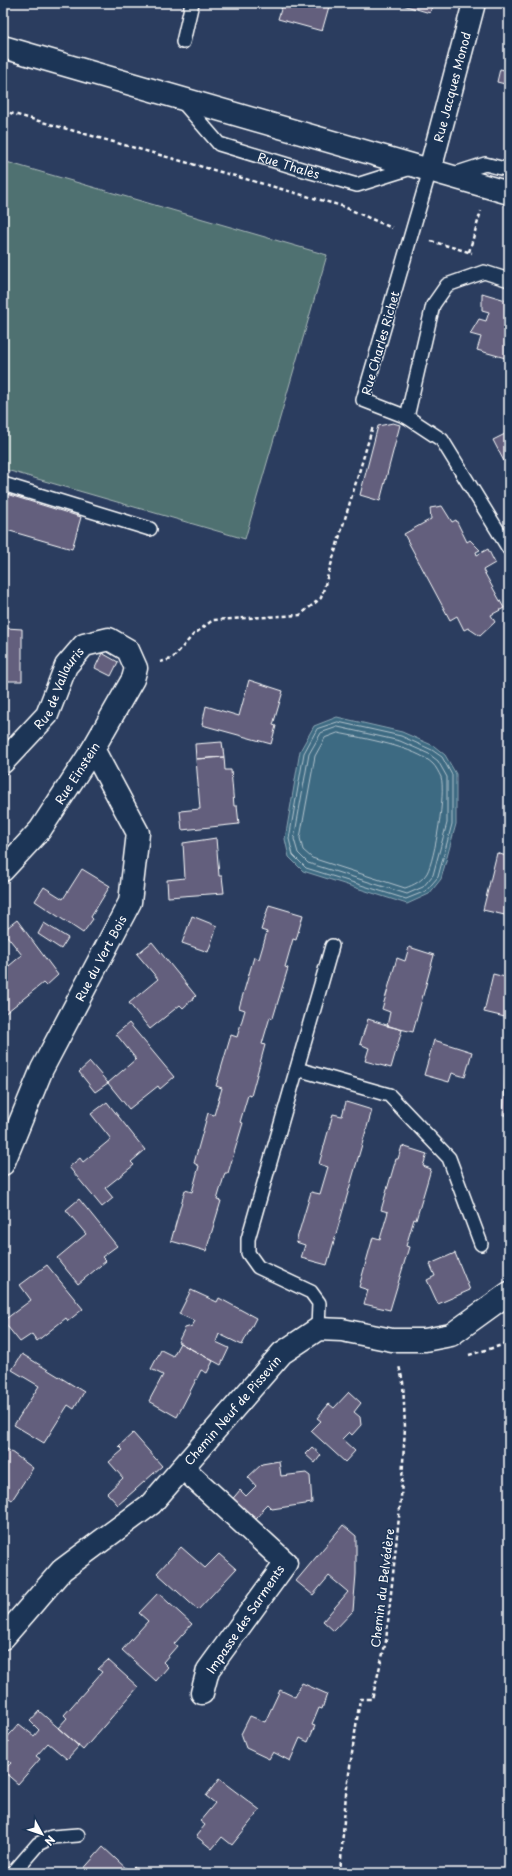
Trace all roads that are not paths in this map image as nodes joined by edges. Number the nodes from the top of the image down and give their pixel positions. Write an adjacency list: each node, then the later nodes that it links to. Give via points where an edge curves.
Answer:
1 (192, 3): 3 (lane)
2 (474, 3): 6 (street, Rue Jacques Monod)
3 (183, 42)
4 (3, 47): 5 (street)
5 (179, 97): 6 (street); 6 (lane, Rue Thalès, via 219,144 357,186)
6 (432, 170): 7 (lane, Rue Thalès, via 485,164); 8 (street); 10 (lane, Rue Charles Richet, via 363,400)
7 (509, 170)
8 (509, 193)
9 (509, 280): 10 (lane, via 484,272 447,285 433,306)
10 (407, 417): 13 (lane, Rue Charles Richet, via 442,440)
11 (3, 484): 12 (lane)
12 (150, 529)
13 (509, 549)
14 (136, 668): 15 (street, Rue Einstein, via 133,679); 16 (street, Rue de Vallauris, via 128,650 109,640 84,645 66,666 47,715)
15 (93, 748): 17 (street, Rue Einstein, via 40,830); 20 (street, Rue du Vert Bois, via 138,833 130,902 42,1069)
16 (3, 762)
17 (3, 870)
18 (332, 946): 19 (lane)
19 (297, 1069): 21 (lane, via 388,1095 449,1158); 23 (lane, via 248,1239 248,1253 258,1267 312,1292 318,1303)
20 (3, 1164)
21 (481, 1244)
22 (509, 1293): 23 (street, via 451,1335 425,1340 392,1340 342,1330)
23 (318, 1329): 24 (street, Chemin Neuf de Pissevin, via 282,1353)
24 (183, 1468): 25 (street, Chemin Neuf de Pissevin, via 151,1504 62,1570); 26 (street, Impasse des Sarments, via 286,1563 208,1670)
25 (3, 1638)
26 (202, 1693)
27 (78, 1835): 28 (lane, via 52,1837 38,1844)
28 (13, 1873)

